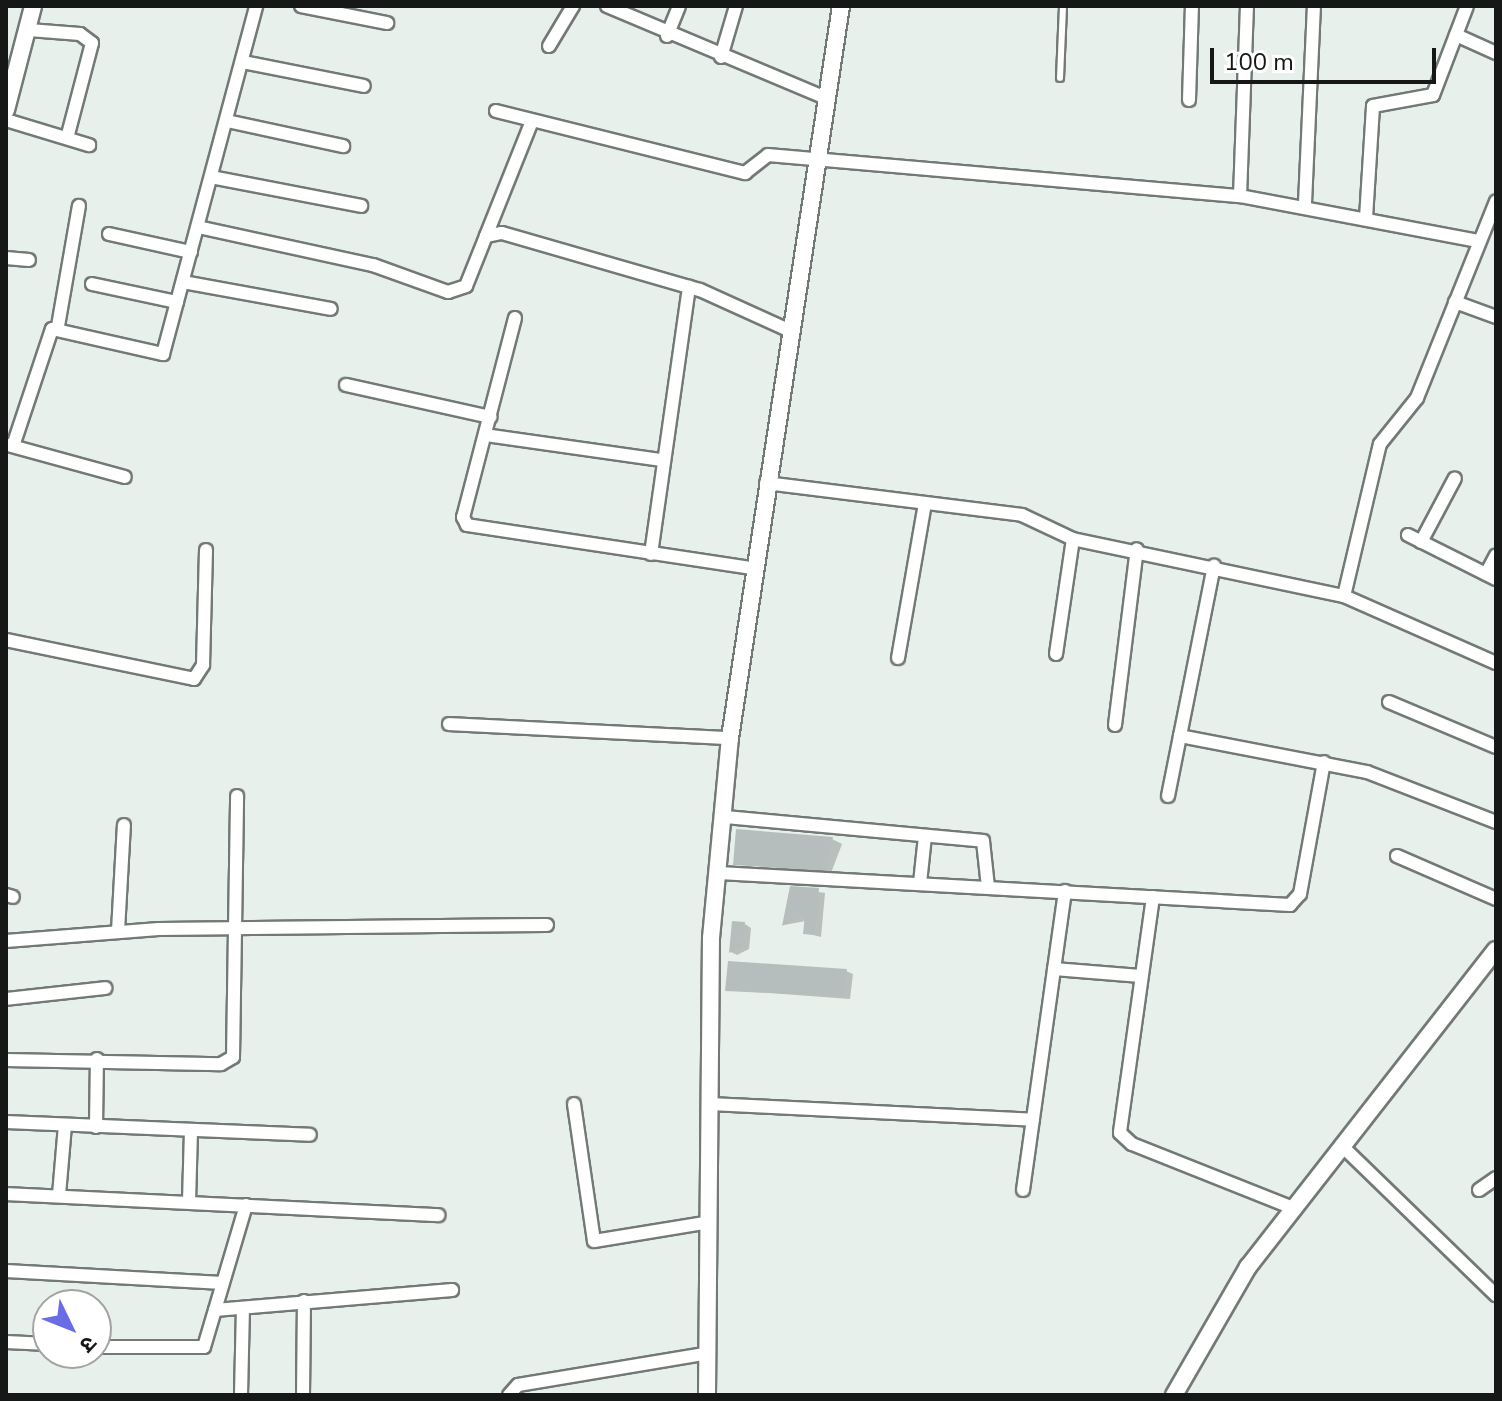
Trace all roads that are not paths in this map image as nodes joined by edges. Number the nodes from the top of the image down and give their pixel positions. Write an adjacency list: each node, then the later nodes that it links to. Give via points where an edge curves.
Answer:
1 (33, 6): 15 (street)
2 (256, 6): 21 (street)
3 (301, 6): 14 (street)
4 (573, 6): 18 (street)
5 (607, 6): 17 (street)
6 (679, 6): 17 (street)
7 (736, 6): 20 (street)
8 (841, 6): 24 (street)
9 (1063, 6): 22 (lane)
10 (1192, 6): 25 (street)
11 (1247, 6): 36 (street)
12 (1314, 6): 38 (street)
13 (1467, 6): 16 (street)
14 (387, 23)
15 (29, 30): 26 (street); 31 (street, via 80,34 92,43)
16 (1456, 35): 19 (street); 41 (street, via 1426,102 1373,106)
17 (667, 36): 20 (street)
18 (549, 46)
19 (1496, 53)
20 (721, 57): 24 (street)
21 (243, 62): 23 (street); 29 (street)
22 (1060, 78)
23 (364, 86)
24 (826, 98): 34 (street)
25 (1189, 100)
26 (6, 110)
27 (496, 111): 30 (street)
28 (6, 120): 31 (street)
29 (227, 121): 33 (street); 35 (street)
30 (532, 121): 34 (street, via 745,173 766,155); 44 (street)
31 (67, 138): 32 (street)
32 (89, 145)
33 (343, 146)
34 (816, 165): 36 (street); 58 (street)
35 (211, 177): 40 (street); 42 (street)
36 (1240, 196): 38 (street)
37 (1496, 201): 45 (street)
38 (1305, 203): 41 (street)
39 (79, 206): 57 (street)
40 (361, 206)
41 (1366, 218): 45 (street)
42 (198, 227): 44 (street, via 373,265 448,292 466,286); 46 (street)
43 (109, 234): 46 (street)
44 (486, 236): 51 (street, via 502,233)
45 (1479, 241): 53 (street)
46 (191, 252): 49 (street)
47 (6, 258): 48 (street)
48 (29, 260)
49 (183, 282): 52 (street); 54 (street)
50 (92, 284): 52 (street)
51 (689, 287): 58 (street); 63 (street)
52 (177, 302): 57 (street, via 159,357)
53 (1455, 302): 55 (street); 78 (street, via 1417,398 1380,444)
54 (331, 309)
55 (1496, 317)
56 (515, 318): 60 (street)
57 (58, 326): 62 (street, via 47,335)
58 (786, 329): 66 (street)
59 (346, 385): 60 (street)
60 (490, 417): 61 (street)
61 (485, 435): 63 (street); 73 (street, via 463,517 471,529)
62 (9, 445): 64 (street)
63 (661, 460): 73 (street)
64 (125, 477)
65 (1455, 478): 70 (street)
66 (766, 483): 67 (street); 76 (street)
67 (925, 503): 69 (street, via 1022,515); 81 (street)
68 (1408, 535): 70 (street)
69 (1073, 539): 71 (street); 80 (street)
70 (1421, 542): 77 (street)
71 (1137, 549): 75 (street); 85 (street)
72 (206, 550): 79 (street, via 203,665 194,679)
73 (651, 554): 76 (street)
74 (1496, 555): 77 (street)
75 (1214, 566): 78 (street); 86 (street)
76 (753, 568): 87 (street)
77 (1491, 576)
78 (1344, 596): 82 (street)
79 (6, 640)
80 (1056, 654)
81 (898, 658)
82 (1496, 663)
83 (1389, 702): 88 (street)
84 (449, 724): 87 (street)
85 (1115, 725)
86 (1180, 736): 89 (street); 91 (street)
87 (730, 738): 92 (street)
88 (1496, 747)
89 (1324, 762): 93 (street); 101 (street, via 1296,901 1281,907)
90 (237, 796): 104 (street)
91 (1168, 796)
92 (726, 817): 95 (street); 97 (street)
93 (1496, 822)
94 (124, 825): 105 (street)
95 (925, 836): 98 (street); 99 (street, via 986,843)
96 (1397, 856): 102 (street)
97 (719, 873): 98 (street); 115 (street, via 711,938)
98 (920, 883): 99 (street)
99 (988, 887): 100 (street)
100 (1065, 891): 101 (street); 108 (street)
101 (1153, 897): 109 (street)
102 (1496, 899)
103 (547, 925): 104 (street)
104 (237, 928): 105 (street); 112 (street, via 228,1063)
105 (118, 931): 106 (street)
106 (6, 941)
107 (1496, 950): 122 (street)
108 (1054, 969): 109 (street); 116 (street)
109 (1141, 976): 130 (street, via 1120,1133 1132,1144)
110 (105, 988): 111 (street)
111 (6, 999)
112 (97, 1059): 113 (street); 119 (street)
113 (6, 1060)
114 (574, 1104): 132 (street, via 594,1241)
115 (711, 1104): 116 (street); 132 (street)
116 (1033, 1120): 124 (street)
117 (6, 1122): 118 (street)
118 (65, 1125): 119 (street); 127 (street)
119 (96, 1127): 120 (street)
120 (191, 1132): 121 (street); 128 (street)
121 (310, 1135)
122 (1341, 1145): 130 (street); 136 (street)
123 (1496, 1178): 125 (street)
124 (1023, 1190)
125 (1479, 1190)
126 (6, 1194): 127 (street)
127 (59, 1195): 128 (street)
128 (189, 1202): 129 (street)
129 (246, 1205): 131 (street); 134 (street)
130 (1293, 1208): 148 (street, via 1214,1319)
131 (438, 1215)
132 (704, 1223): 143 (street)
133 (6, 1271): 134 (street)
134 (223, 1283): 139 (street)
135 (452, 1290): 137 (street)
136 (1496, 1295)
137 (304, 1301): 138 (street); 145 (street)
138 (243, 1308): 139 (street); 144 (street)
139 (215, 1310): 142 (street, via 200,1350)
140 (6, 1342): 141 (street)
141 (32, 1343)
142 (112, 1347)
143 (704, 1354): 146 (street, via 518,1385); 147 (street)
144 (241, 1395)
145 (303, 1395)
146 (509, 1395)
147 (707, 1395)
148 (1174, 1395)

